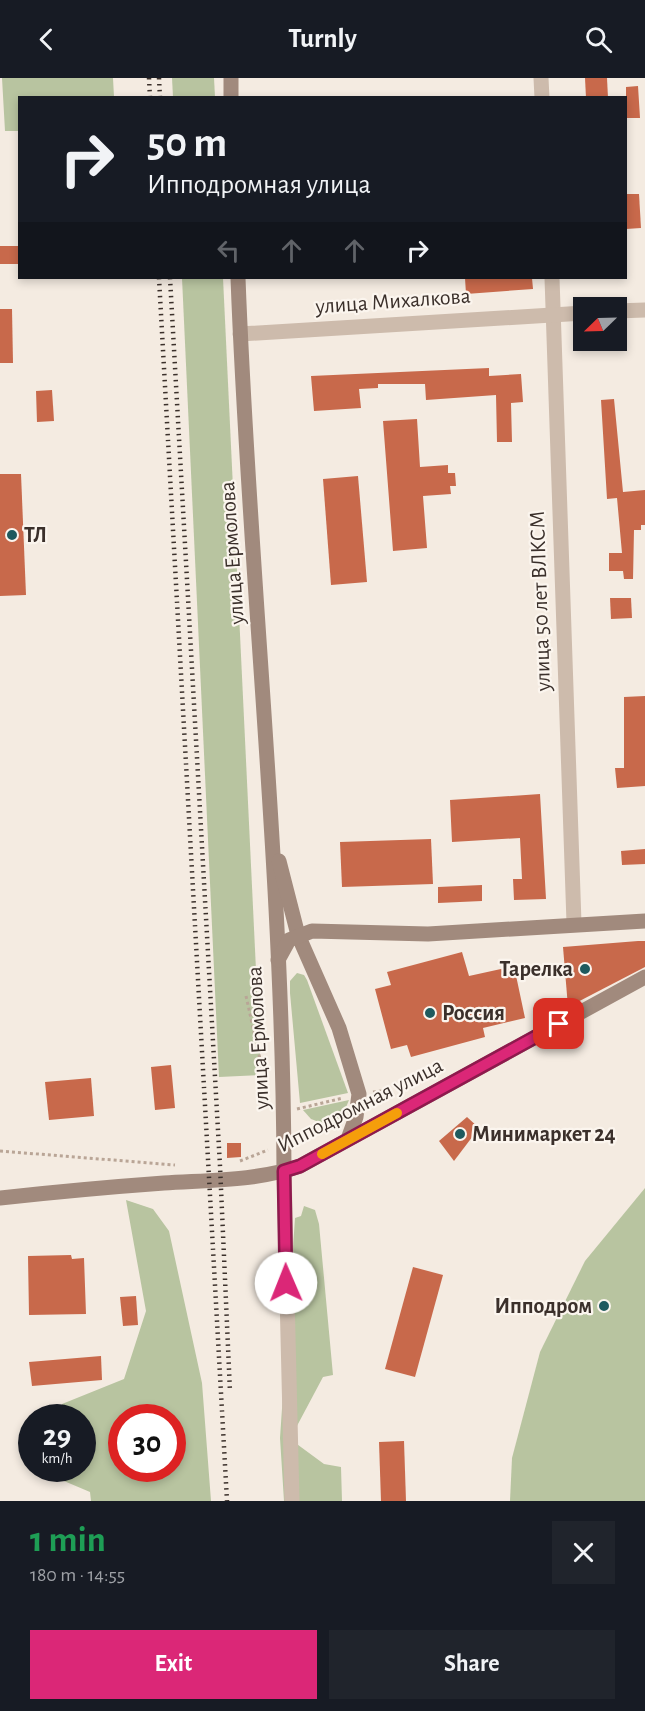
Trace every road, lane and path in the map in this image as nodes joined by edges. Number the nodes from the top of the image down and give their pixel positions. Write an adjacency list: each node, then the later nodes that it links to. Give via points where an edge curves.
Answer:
1 (231, 78): 3 (street)
2 (541, 78): 4 (street)
3 (231, 96)
4 (542, 96)
5 (238, 279): 11 (street, улица Ермолова)
6 (552, 279): 10 (street, улица 50 лет ВЛКСМ)
7 (645, 310): 8 (street)
8 (627, 311)
9 (573, 313): 10 (street, улица Михалкова)
10 (554, 314): 11 (street, улица Михалкова); 14 (street, улица 50 лет ВЛКСМ)
11 (240, 334): 12 (street, улица Ермолова)
12 (271, 825): 15 (street, улица Ермолова); 16 (street, улица Ермолова)
13 (645, 921): 14 (street)
14 (573, 923): 15 (street, via 428,934 312,931)
15 (298, 935): 16 (street, via 284,947); 21 (street, улица Ермолова, via 339,1028)
16 (277, 962): 22 (street, улица Ермолова)
17 (645, 977): 23 (street, Ипподромная улица)
18 (246, 996): 20 (path)
19 (391, 1090): 21 (path)
20 (267, 1093)
21 (359, 1094): 22 (path); 23 (street, улица Ермолова)
22 (285, 1111): 28 (street, улица Ермолова)
23 (348, 1139): 28 (street, Ипподромная улица)
24 (269, 1150): 26 (path)
25 (0, 1151): 27 (path)
26 (232, 1163)
27 (181, 1166)
28 (284, 1171): 29 (street, Ипподромная улица); 30 (street, улица Ермолова)
29 (0, 1198)
30 (292, 1501)

